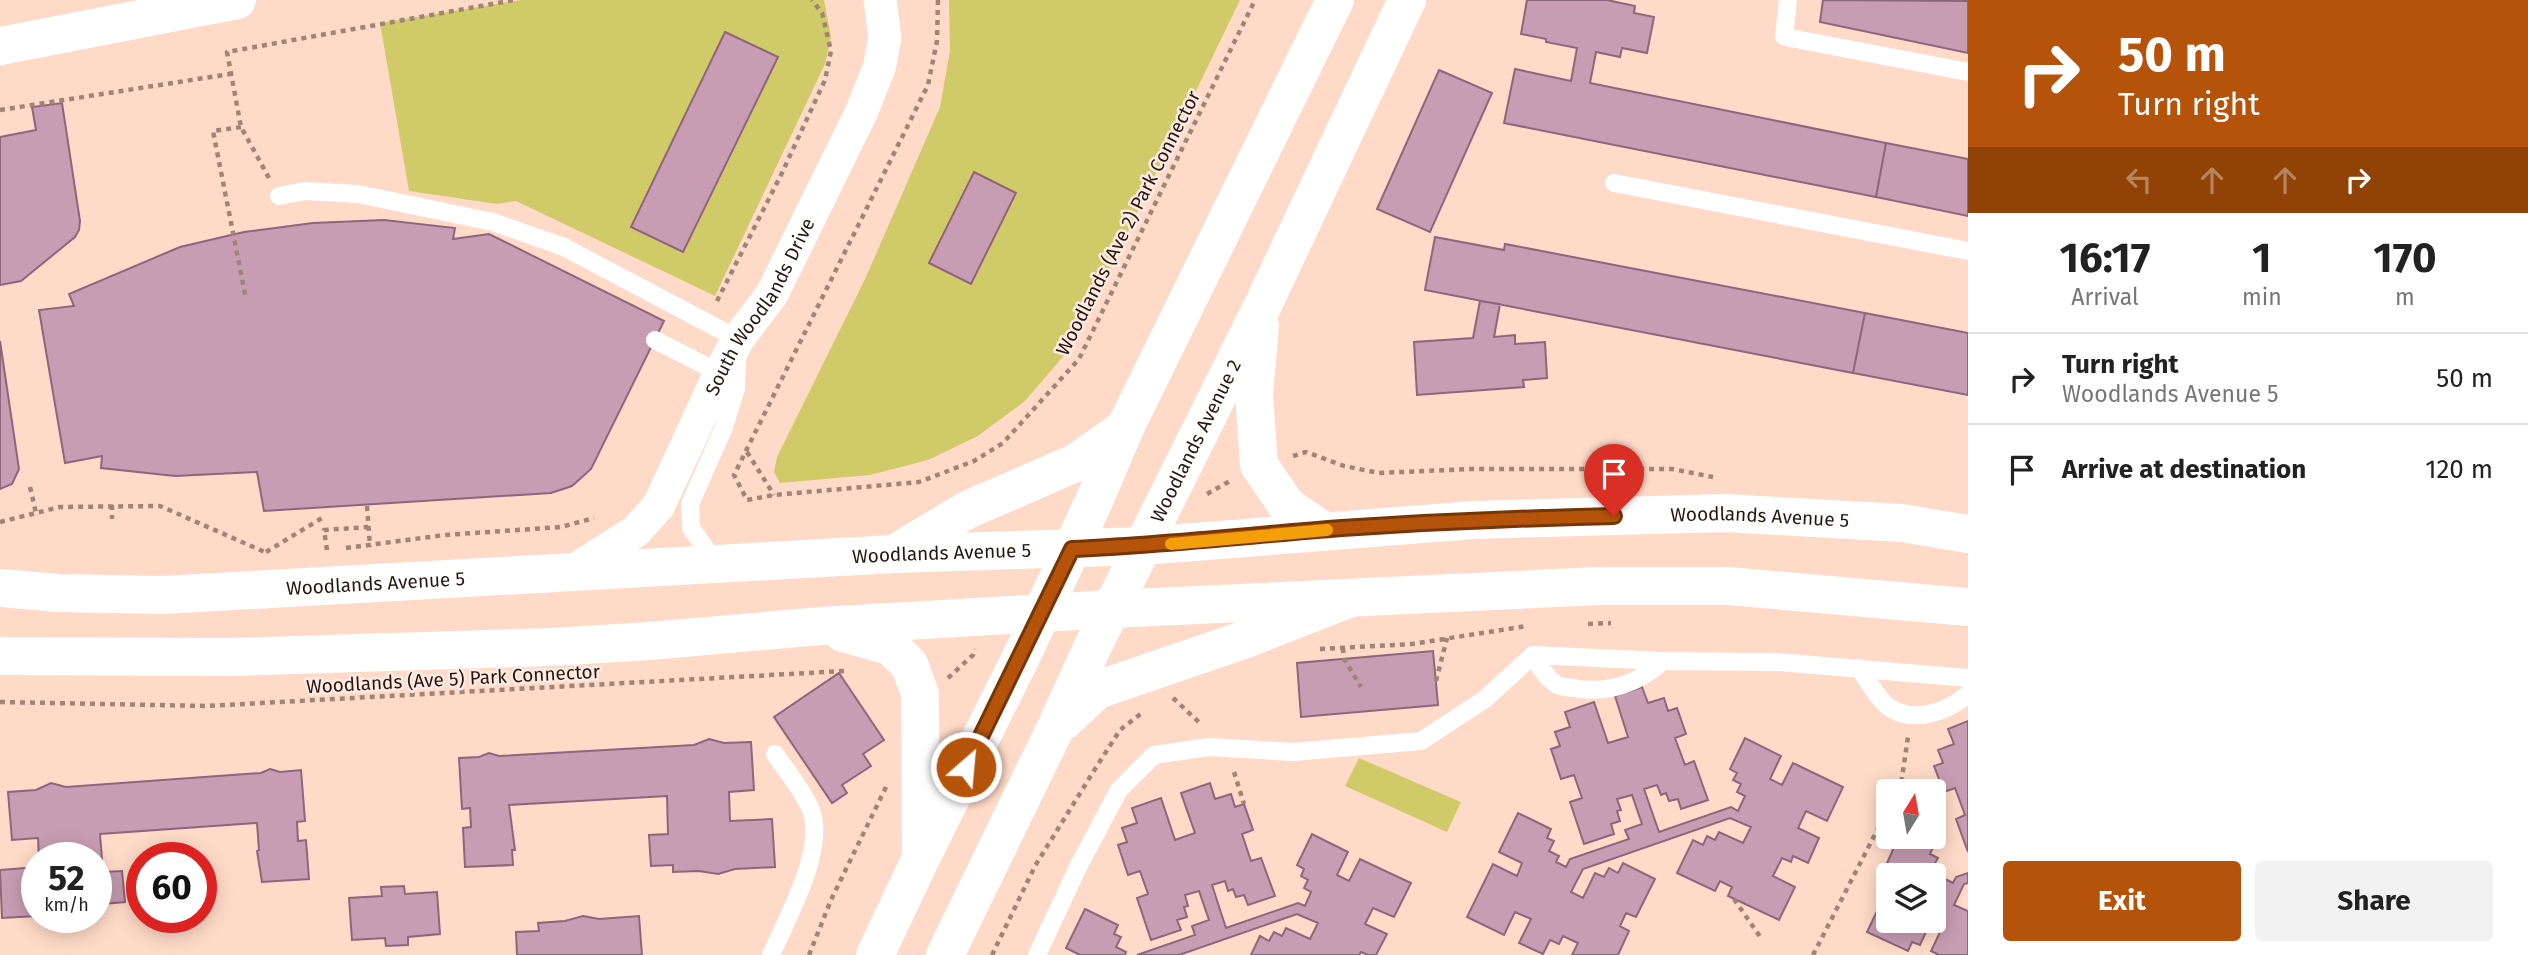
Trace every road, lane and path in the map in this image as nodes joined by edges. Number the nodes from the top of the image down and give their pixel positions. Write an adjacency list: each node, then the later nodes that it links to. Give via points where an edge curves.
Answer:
1 (237, 0): 10 (main road)
2 (514, 0): 12 (path, via 227,52)
3 (812, 0): 20 (path, via 822,13 831,51 825,80)
4 (880, 0): 21 (street, South Woodlands Drive, via 885,38 861,113 772,294)
5 (938, 0): 25 (path, via 937,41 928,85)
6 (1255, 0): 29 (path, Woodlands (Ave 2) Park Connector, via 1079,359 1003,443 974,461 919,482)
7 (1335, 0): 24 (main road)
8 (1408, 0): 19 (main road, Woodlands Avenue 2)
9 (1788, 0): 11 (lane, via 1784,36)
10 (0, 46)
11 (1968, 72)
12 (230, 74): 13 (path); 14 (path)
13 (0, 110)
14 (241, 127): 16 (path); 18 (path, via 213,131)
15 (1614, 183): 17 (lane)
16 (279, 196): 20 (lane, via 305,191 358,194 493,222 564,247)
17 (1968, 251)
18 (246, 299)
19 (1262, 307): 37 (main road, via 1254,394 1259,465 1287,506); 39 (main road, Woodlands Avenue 2)
20 (706, 322): 21 (lane)
21 (738, 339): 23 (street, South Woodlands Drive); 46 (lane, via 736,388 690,504 691,528)
22 (655, 340): 23 (lane)
23 (720, 373): 47 (street, South Woodlands Drive, via 659,505 636,531)
24 (1125, 428): 41 (main road); 45 (main road, via 1075,463 967,510)
25 (747, 452): 29 (path); 29 (path, Woodlands (Ave 2) Park Connector, via 734,475 747,500)
26 (1306, 452): 27 (path, via 1379,473 1672,469)
27 (1726, 480)
28 (30, 487): 31 (path)
29 (774, 495)
30 (112, 505): 31 (path); 34 (path); 44 (path, via 160,506)
31 (36, 513): 35 (path)
32 (604, 513): 40 (path, via 561,527)
33 (323, 518): 44 (path)
34 (113, 519)
35 (0, 523)
36 (368, 527): 42 (path, via 324,530 327,550)
37 (1322, 530): 38 (main road, Woodlands Avenue 5, via 1474,520 1725,513 1902,523); 39 (main road, Woodlands Avenue 5)
38 (1968, 534)
39 (1143, 546): 41 (main road, Woodlands Avenue 5); 51 (main road, Woodlands Avenue 2)
40 (341, 548)
41 (1072, 549): 45 (main road, Woodlands Avenue 5); 52 (main road)
42 (315, 551)
43 (278, 552): 44 (path)
44 (265, 553)
45 (894, 554): 46 (main road, Woodlands Avenue 5)
46 (716, 564): 47 (main road, Woodlands Avenue 5)
47 (570, 573): 48 (main road, Woodlands Avenue 5, via 163,595)
48 (0, 588)
49 (1348, 598): 50 (main road, via 1598,586 1729,586); 51 (main road); 75 (main road, via 1097,690)
50 (1968, 607)
51 (1111, 609): 52 (main road); 75 (main road, Woodlands Avenue 2)
52 (1042, 611): 56 (main road); 82 (main road)
53 (1614, 623): 55 (path)
54 (1540, 624): 57 (path)
55 (1586, 624)
56 (821, 626): 62 (main road, via 552,647); 82 (main road, via 890,646 909,664 920,694)
57 (1447, 638): 58 (path); 67 (path)
58 (1343, 648): 59 (path); 68 (path, via 1344,659)
59 (1309, 650)
60 (1533, 655): 61 (lane); 61 (lane, via 1558,686 1582,690 1620,687); 76 (lane, via 1485,699 1421,741 1293,752)
61 (1663, 661): 63 (lane)
62 (2, 663)
63 (1859, 668): 65 (lane); 74 (lane, via 1889,708)
64 (853, 670): 71 (path, Woodlands (Ave 5) Park Connector)
65 (1968, 678)
66 (422, 681): 71 (path)
67 (1436, 681)
68 (1361, 687)
69 (1167, 692): 76 (path)
70 (1968, 694): 74 (lane, via 1929,715)
71 (424, 695): 72 (path, Woodlands (Ave 5) Park Connector, via 207,706)
72 (0, 702)
73 (1148, 708): 89 (path, via 1120,730 1095,769 1035,866)
74 (1911, 715): 79 (path)
75 (1055, 729): 88 (main road, Woodlands Avenue 2)
76 (1226, 748): 80 (path); 90 (lane, via 1154,755 1119,790)
77 (775, 754): 85 (lane, via 811,811 813,830 811,859)
78 (890, 778): 86 (path)
79 (1902, 779)
80 (1244, 804)
81 (1876, 832): 91 (path)
82 (921, 858): 87 (main road)
83 (1734, 899): 84 (path)
84 (1761, 938)
85 (771, 955)
86 (809, 955)
87 (875, 955)
88 (945, 955)
89 (992, 955)
90 (1037, 955)
91 (1813, 955)

